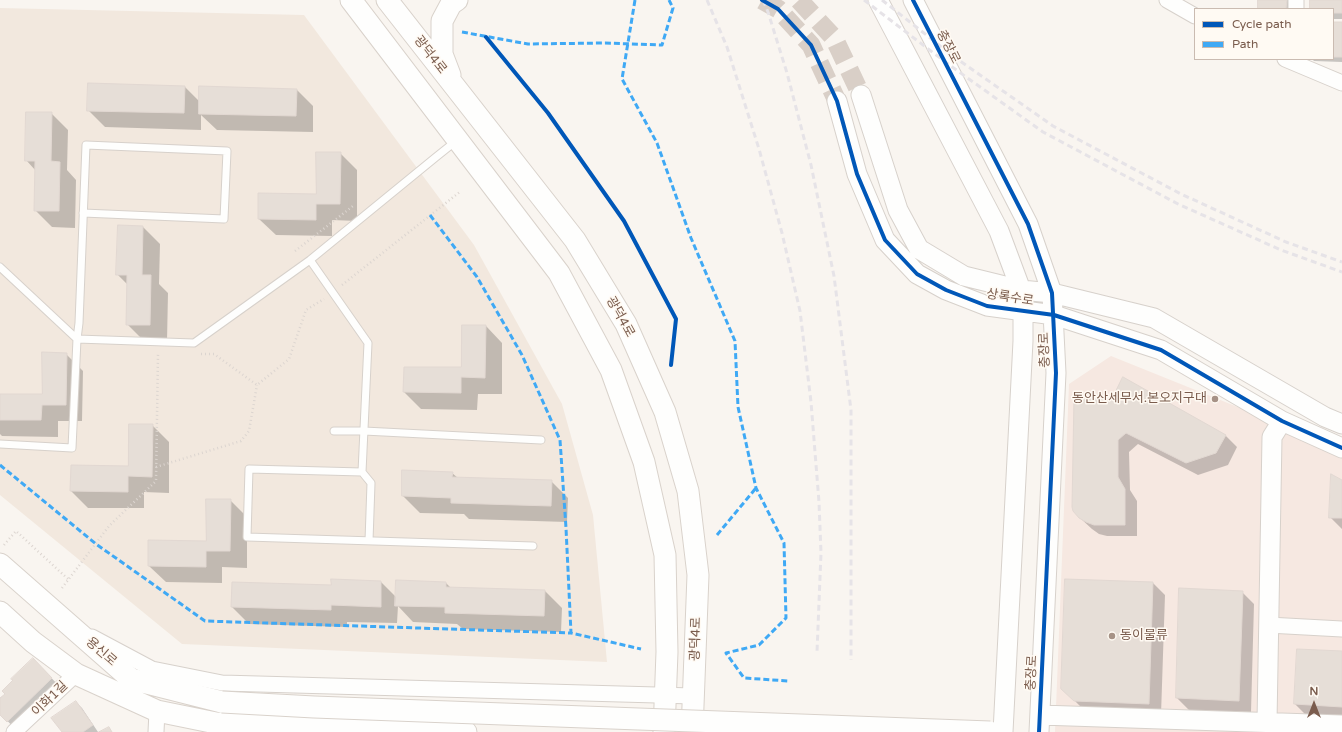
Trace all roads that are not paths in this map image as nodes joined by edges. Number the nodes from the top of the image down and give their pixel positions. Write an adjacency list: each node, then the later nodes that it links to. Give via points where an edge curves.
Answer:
1 (351, 0): 13 (main road)
2 (387, 0): 10 (main road, 광덕4로)
3 (456, 0): 10 (main road, via 442,21 442,54)
4 (878, 0): 17 (street, 충장로, via 999,231)
5 (912, 0): 18 (street, 충장로, via 1028,224)
6 (1168, 0): 7 (street)
7 (1194, 15)
8 (1291, 60): 9 (street)
9 (1342, 83)
10 (453, 85): 39 (main road, 광덕4로, via 575,240 626,324 665,412 688,491 698,575)
11 (861, 96): 17 (street, 상록수로, via 898,210 919,249 964,276)
12 (837, 101): 19 (street, 상록수로, via 857,174 884,240 917,274 946,290 987,306)
13 (458, 140): 15 (lane); 38 (main road, via 559,273 610,370 644,462 665,555)
14 (83, 213): 14 (lane, via 224,219 227,151 86,145); 21 (lane)
15 (310, 260): 21 (lane, via 194,344); 25 (lane, via 368,343)
16 (0, 267): 21 (lane)
17 (1021, 290): 18 (street, 상록수로); 19 (street, 충장로)
18 (1052, 293): 20 (street, 충장로); 23 (street, 상록수로, via 1154,318 1325,417)
19 (1023, 310): 20 (street, 상록수로); 50 (street, 충장로)
20 (1054, 315): 22 (street, 상록수로, via 1161,350); 42 (street, 충장로, via 1056,373)
21 (77, 339): 27 (lane, via 72,448)
22 (1282, 421): 28 (street, 상록수로); 35 (street, via 1272,437)
23 (1342, 424)
24 (334, 431): 25 (lane)
25 (364, 431): 26 (lane); 29 (lane)
26 (541, 440)
27 (0, 444)
28 (1342, 448)
29 (362, 472): 30 (lane, via 371,483); 30 (lane, via 249,469 247,537)
30 (369, 541): 31 (lane)
31 (533, 546)
32 (0, 564): 34 (main road, 용신로)
33 (0, 612): 37 (main road, 용신로, via 33,642)
34 (68, 624): 38 (street, via 152,669 222,683); 49 (main road, 용신로, bridge, via 131,679 222,702)
35 (1268, 625): 36 (street); 41 (street)
36 (1342, 628)
37 (76, 674): 40 (main road, 용신로); 44 (street, 이화1길)
38 (665, 696): 39 (street); 47 (main road)
39 (693, 696): 48 (main road, 광덕4로)
40 (157, 711): 45 (street); 46 (main road, 용신로, via 216,723)
41 (1267, 722): 42 (street); 43 (street)
42 (1040, 723)
43 (1342, 725)
44 (22, 729)
45 (156, 732)
46 (466, 732)
47 (664, 732)
48 (692, 732)
49 (990, 732)
50 (1003, 732)

